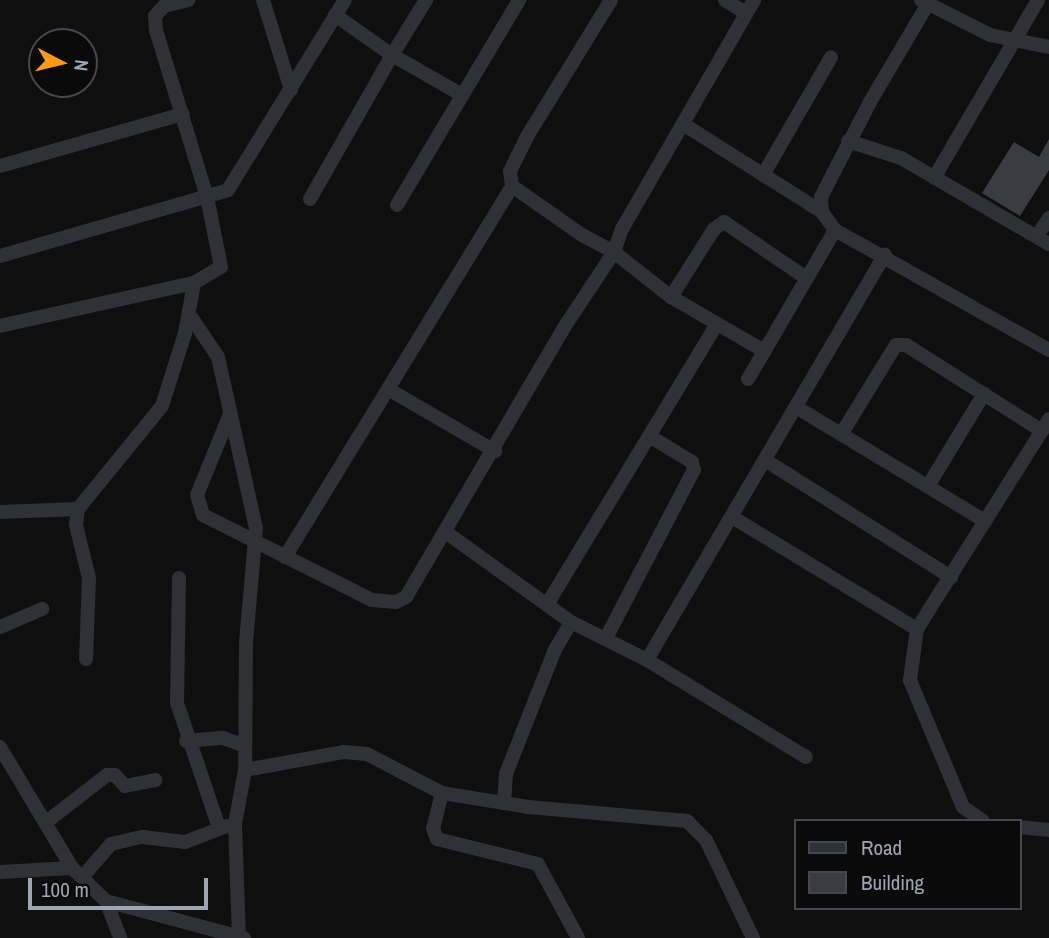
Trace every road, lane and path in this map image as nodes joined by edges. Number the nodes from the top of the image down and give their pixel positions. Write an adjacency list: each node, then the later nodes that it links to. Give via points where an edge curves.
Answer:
1 (188, 0): 18 (street, via 164,6 155,16)
2 (263, 0): 16 (street)
3 (345, 0): 11 (street)
4 (426, 0): 14 (street)
5 (519, 0): 17 (street)
6 (611, 0): 24 (street, via 528,135 510,171)
7 (725, 0): 10 (street)
8 (1038, 0): 12 (street)
9 (927, 1): 12 (street); 20 (street)
10 (750, 6): 19 (street)
11 (335, 15): 14 (street); 16 (street)
12 (1012, 41): 13 (street); 23 (street)
13 (1049, 47)
14 (392, 55): 17 (street); 26 (street)
15 (831, 57): 22 (street)
16 (291, 90): 25 (street, via 239,179 228,190)
17 (461, 95): 27 (street)
18 (183, 114): 21 (street); 25 (street)
19 (683, 124): 22 (street); 32 (street, via 622,229)
20 (848, 141): 23 (street, via 886,151); 28 (street, via 821,197)
21 (0, 166)
22 (763, 174): 28 (street)
23 (934, 178): 31 (street)
24 (512, 186): 32 (street); 44 (street)
25 (207, 197): 34 (street); 36 (street, via 223,262 219,271)
26 (310, 199)
27 (397, 205)
28 (822, 212): 30 (street)
29 (1049, 218): 31 (street)
30 (835, 230): 33 (street); 35 (street)
31 (1043, 240)
32 (614, 252): 37 (street); 51 (street, via 567,323)
33 (885, 255): 41 (street); 46 (street)
34 (0, 256)
35 (806, 278): 37 (street, via 724,222 714,229); 42 (street)
36 (194, 283): 38 (street); 40 (street)
37 (671, 297): 39 (street)
38 (189, 313): 47 (street, via 218,357); 54 (street, via 162,406)
39 (717, 324): 42 (street); 50 (street)
40 (0, 326)
41 (1049, 350)
42 (764, 351): 43 (street)
43 (748, 379)
44 (388, 389): 51 (street); 60 (street)
45 (984, 394): 48 (street); 49 (street, via 906,345 896,345); 53 (street)
46 (796, 407): 49 (street); 52 (street)
47 (230, 414): 59 (street); 59 (street, via 206,469 197,506 203,515)
48 (1045, 425): 57 (street)
49 (842, 433): 53 (street)
50 (649, 436): 63 (street); 68 (street, via 692,462 695,470)
51 (495, 451): 58 (street)
52 (765, 460): 56 (street); 61 (street)
53 (928, 486): 57 (street)
54 (78, 509): 55 (street); 69 (street, via 76,525 89,578)
55 (0, 512)
56 (732, 517): 67 (street); 70 (street)
57 (985, 521): 61 (street)
58 (447, 533): 60 (street, via 406,597 396,602 372,600); 63 (street)
59 (256, 543): 60 (street); 72 (street, via 246,642)
60 (285, 557)
61 (951, 577): 67 (street)
62 (180, 578): 71 (street, via 176,691)
63 (548, 603): 65 (street)
64 (42, 609): 66 (street)
65 (571, 622): 68 (street); 79 (street, via 554,652 506,774)
66 (0, 627)
67 (917, 629): 80 (street, via 910,680 962,807)
68 (606, 638): 70 (street)
69 (86, 659)
70 (647, 660): 74 (street)
71 (186, 741): 72 (street, via 223,738); 84 (street)
72 (245, 746): 76 (street)
73 (0, 747): 75 (street)
74 (806, 757)
75 (3, 763): 81 (street)
76 (245, 770): 78 (street, via 344,752 367,754); 82 (street)
77 (155, 780): 81 (street, via 125,786 115,775 107,775)
78 (442, 793): 79 (street); 91 (street, via 434,835 538,864)
79 (504, 802): 92 (street, via 687,821 706,840)
80 (980, 819)
81 (45, 822): 87 (street)
82 (235, 824): 84 (street); 89 (street)
83 (1021, 827): 85 (street)
84 (219, 828): 87 (street, via 185,842 142,837 111,844)
85 (1049, 830)
86 (0, 872): 87 (street)
87 (78, 872): 88 (street)
88 (106, 901): 89 (street); 90 (street)
89 (242, 937)
90 (120, 938)
91 (578, 938)
92 (753, 938)

